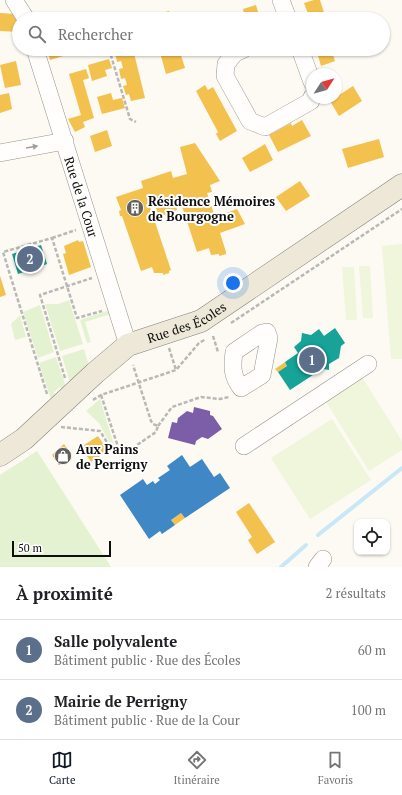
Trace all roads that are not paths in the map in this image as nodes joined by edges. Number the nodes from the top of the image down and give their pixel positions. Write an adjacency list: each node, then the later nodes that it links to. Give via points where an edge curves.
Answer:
1 (14, 0): 3 (street)
2 (281, 0): 4 (street)
3 (22, 12)
4 (285, 12)
5 (37, 56): 10 (street, Rue de la Cour)
6 (233, 56): 9 (street, via 226,64 225,76 250,121 265,127)
7 (303, 56): 8 (street)
8 (307, 68)
9 (306, 104)
10 (65, 141): 11 (street, one-way to 10); 13 (street, Rue de la Cour)
11 (0, 153)
12 (402, 185): 13 (main road, Rue des Écoles, via 201,321)
13 (130, 355): 16 (main road, Rue des Écoles, via 89,379 24,439)
14 (368, 364): 15 (street)
15 (244, 446)
16 (0, 455)

